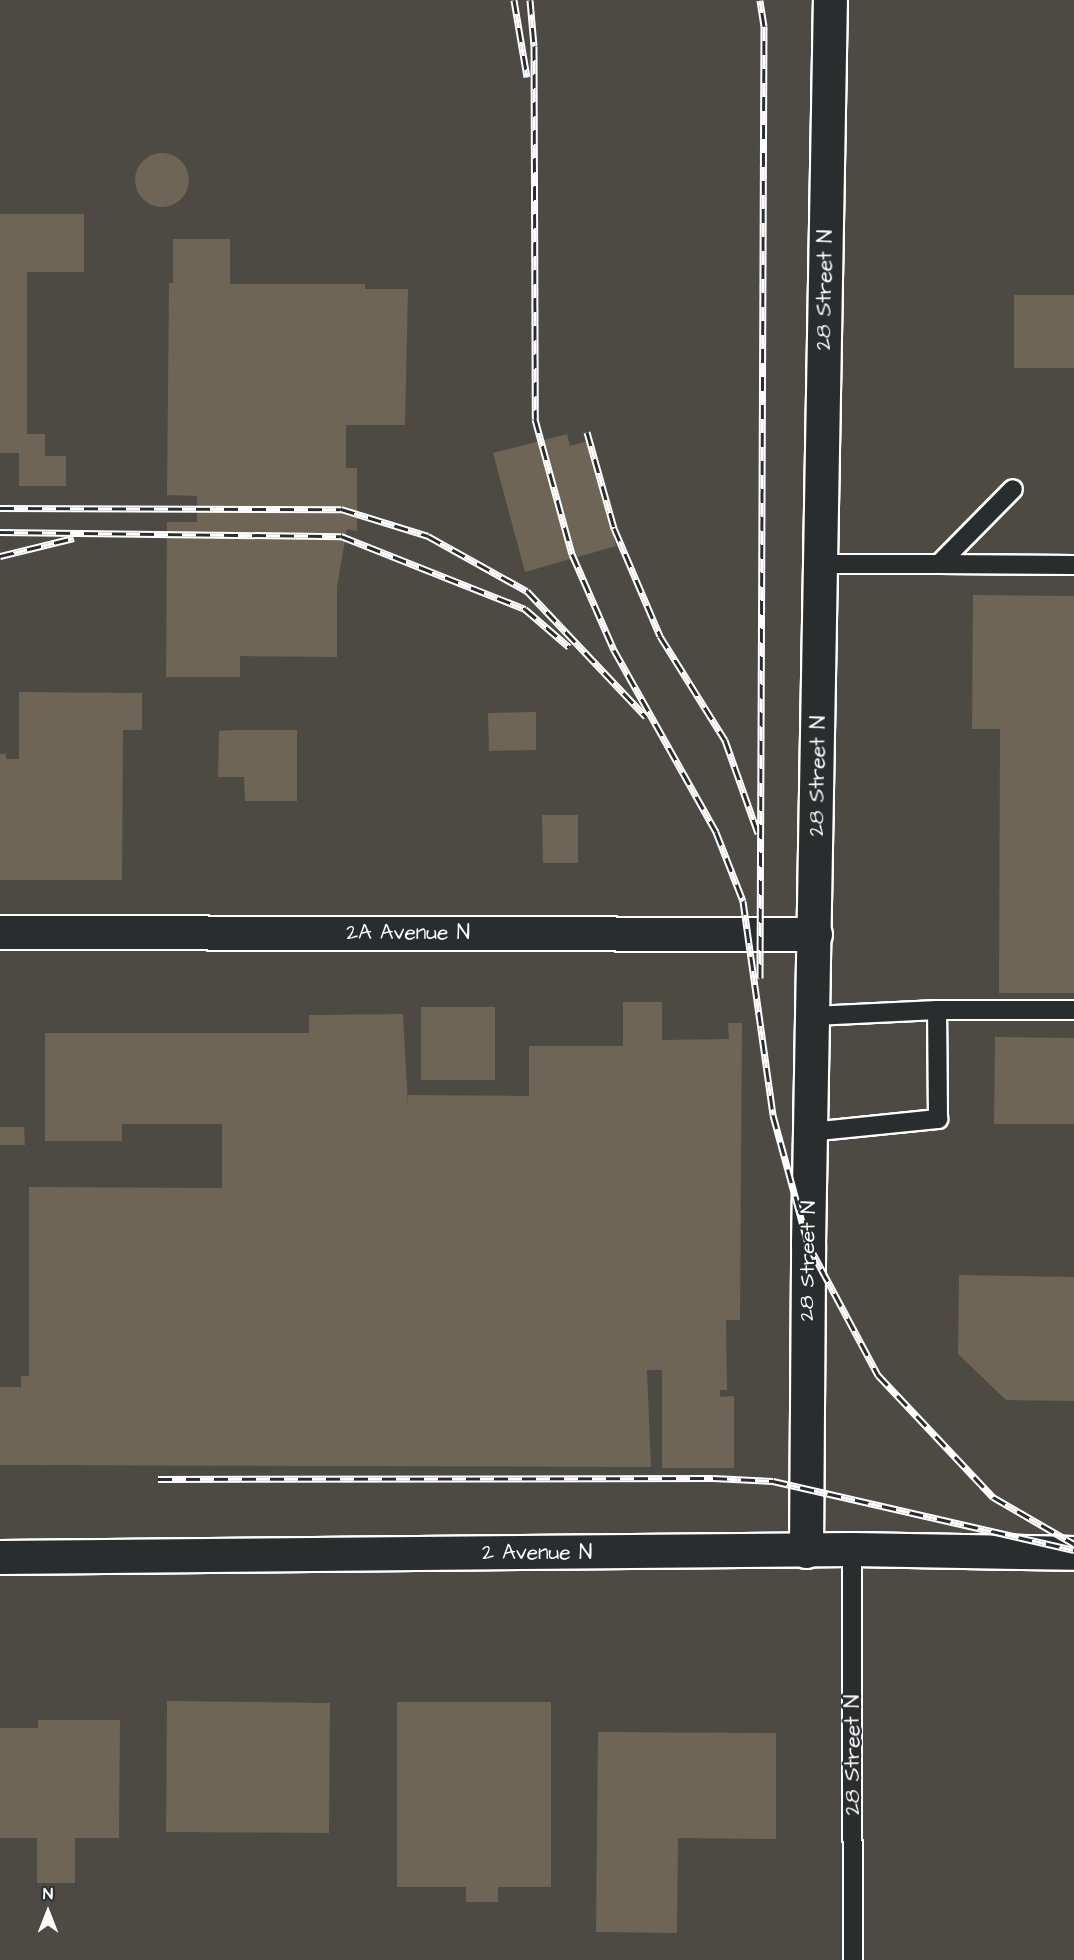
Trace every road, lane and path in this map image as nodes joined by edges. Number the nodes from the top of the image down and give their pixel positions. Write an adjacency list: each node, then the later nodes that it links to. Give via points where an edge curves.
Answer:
1 (830, 0): 3 (street, 28 Street N)
2 (1012, 489): 4 (lane)
3 (821, 564): 4 (lane); 7 (street, 28 Street N)
4 (939, 564): 5 (lane)
5 (1074, 565)
6 (0, 932): 7 (street, 2A Avenue N)
7 (815, 934): 10 (street, 28 Street N)
8 (937, 1010): 9 (lane); 10 (lane); 11 (lane, via 938,1119)
9 (1074, 1010)
10 (814, 1016): 11 (street, 28 Street N)
11 (810, 1132): 13 (street, 28 Street N)
12 (852, 1550): 13 (street, 2 Avenue N); 14 (street, 2 Avenue N); 16 (lane, 28 Street N)
13 (806, 1551): 15 (street, 2 Avenue N)
14 (1074, 1553)
15 (0, 1557)
16 (854, 1960)

